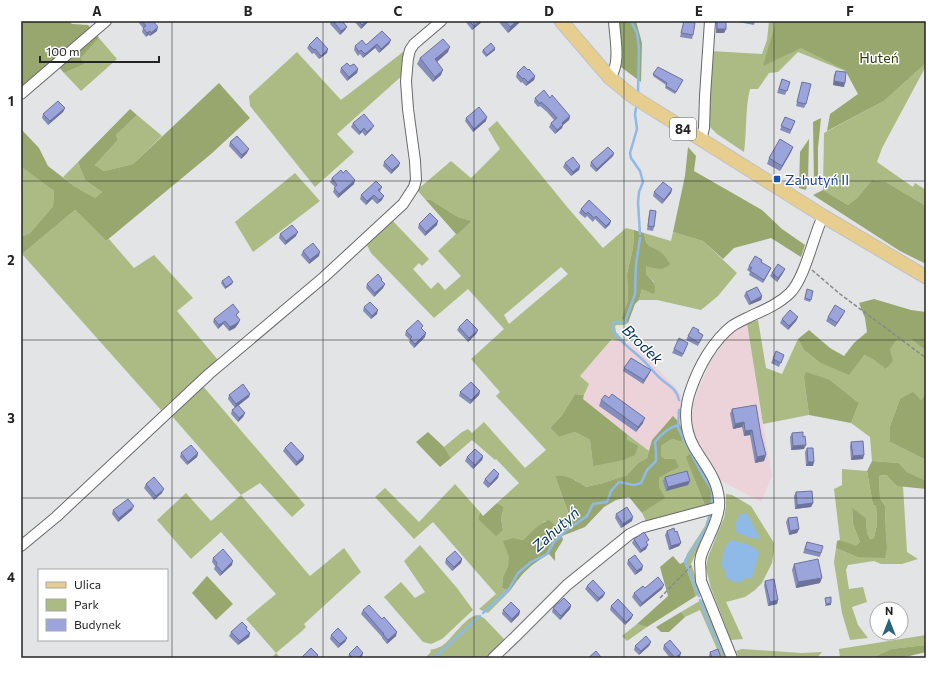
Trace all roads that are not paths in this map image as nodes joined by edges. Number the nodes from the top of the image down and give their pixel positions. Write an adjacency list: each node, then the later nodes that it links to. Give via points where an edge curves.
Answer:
1 (106, 21): 7 (street)
2 (441, 21): 12 (street, via 414,44 408,58 406,81 416,180 403,204 324,277 209,374 56,518)
3 (561, 21): 6 (main road, 84)
4 (614, 21): 6 (street, via 617,64)
5 (710, 21): 8 (street, via 704,128)
6 (610, 78): 8 (main road, 84, via 638,100)
7 (21, 94)
8 (701, 140): 9 (main road, 84)
9 (823, 216): 10 (main road, 84); 11 (street, via 798,281 791,292 783,300 733,325 721,336 702,365 691,389 686,408 688,435 717,486)
10 (926, 277)
11 (719, 507): 13 (street, via 644,527 630,534 567,585); 14 (street, via 701,556 701,581)
12 (21, 546)
13 (492, 658)
14 (732, 658)

